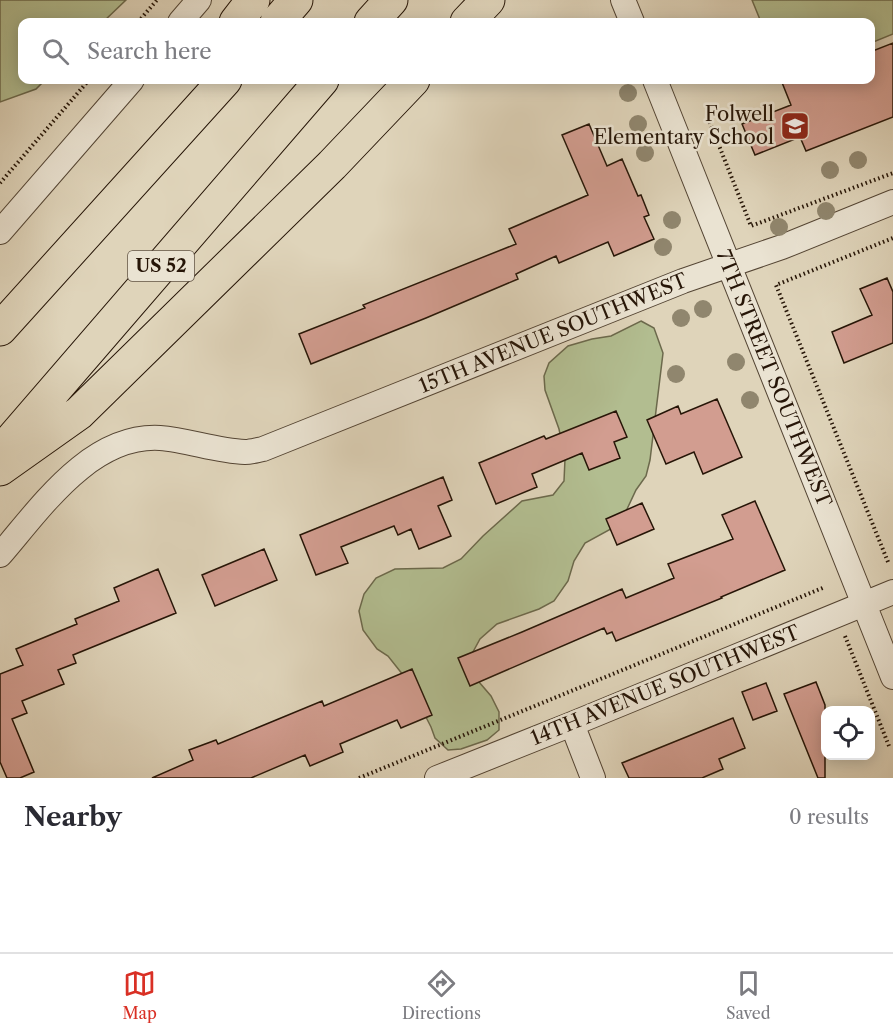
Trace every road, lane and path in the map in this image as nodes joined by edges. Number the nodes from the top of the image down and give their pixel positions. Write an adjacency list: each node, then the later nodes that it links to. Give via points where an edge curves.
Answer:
1 (157, 0): 8 (path)
2 (199, 0): 9 (street)
3 (253, 0): 10 (highway)
4 (296, 0): 11 (highway)
5 (391, 0): 12 (highway)
6 (488, 0): 13 (highway)
7 (623, 0): 14 (street)
8 (141, 18)
9 (183, 18)
10 (239, 18)
11 (280, 18)
12 (375, 18)
13 (471, 18)
14 (630, 18)
15 (86, 84): 24 (path)
16 (129, 84): 26 (street)
17 (190, 84): 29 (highway)
18 (221, 84): 29 (highway)
19 (319, 84): 31 (highway, US 52)
20 (409, 84): 32 (highway, via 333,165 79,413)
21 (657, 84): 28 (street, 7TH STREET SOUTHWEST)
22 (708, 118): 23 (path, via 751,226)
23 (893, 173)
24 (0, 183)
25 (893, 202): 28 (street, 15TH AVENUE SOUTHWEST)
26 (0, 232)
27 (893, 238): 34 (path, via 776,285)
28 (728, 265): 33 (street, 15TH AVENUE SOUTHWEST, via 263,449 246,452 157,438 112,448 68,477); 37 (street, 7TH STREET SOUTHWEST)
29 (37, 287): 30 (highway)
30 (0, 329)
31 (0, 453)
32 (0, 469)
33 (0, 555)
34 (888, 562)
35 (825, 587): 42 (path)
36 (893, 592): 37 (street, 14TH AVENUE SOUTHWEST)
37 (864, 604): 39 (street, 7TH STREET SOUTHWEST); 40 (street, 14TH AVENUE SOUTHWEST)
38 (844, 635): 41 (path)
39 (893, 677)
40 (572, 724): 43 (street, 14TH AVENUE SOUTHWEST); 44 (street)
41 (889, 746)
42 (359, 778)
43 (437, 778)
44 (593, 778)

